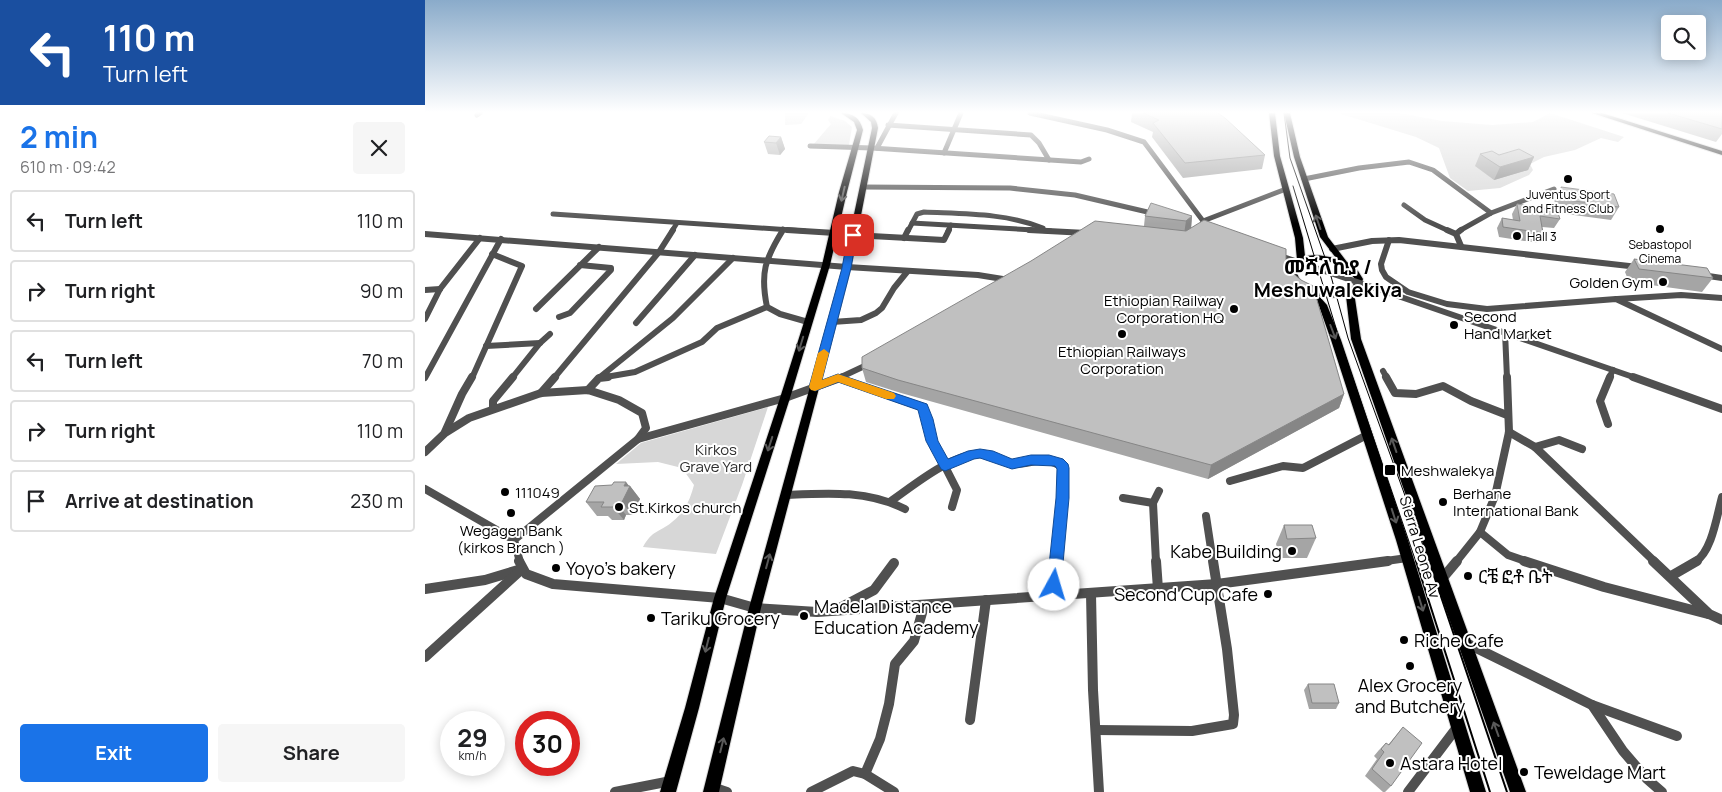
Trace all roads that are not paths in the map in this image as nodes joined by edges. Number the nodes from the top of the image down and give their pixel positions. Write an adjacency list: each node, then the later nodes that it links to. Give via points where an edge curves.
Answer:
1 (855, 150): 29 (main road, one-way to 29)
2 (873, 150): 13 (main road)
3 (901, 150): 9 (street)
4 (946, 150): 9 (street)
5 (1043, 150): 11 (street)
6 (1150, 150): 20 (street)
7 (1276, 150): 15 (main road)
8 (1295, 150): 12 (main road)
9 (944, 153): 11 (street)
10 (1089, 159): 11 (street, via 1081,162)
11 (1049, 160)
12 (1305, 179): 17 (street, via 1409,162 1433,170); 41 (main road, one-way to 12, via 1324,237)
13 (863, 187): 19 (street, via 1010,188 1075,195); 33 (main road)
14 (1554, 189): 17 (street)
15 (1287, 190): 20 (street); 47 (main road)
16 (1404, 205): 31 (street, via 1425,220)
17 (1491, 213): 31 (street)
18 (553, 214): 21 (street)
19 (1163, 215)
20 (1203, 221): 23 (street); 30 (street)
21 (677, 223): 26 (street); 43 (street)
22 (912, 223): 24 (street); 27 (street, via 917,214 924,212 1007,217); 35 (street)
23 (1212, 224)
24 (951, 225): 27 (street); 35 (street, via 944,240)
25 (1196, 226): 28 (street)
26 (783, 229): 29 (street); 48 (street)
27 (1047, 229): 36 (street, via 1089,231)
28 (1209, 231)
29 (835, 233): 51 (main road)
30 (1196, 234)
31 (1456, 234): 39 (street)
32 (426, 235): 34 (street)
33 (853, 235): 35 (street); 52 (main road)
34 (480, 238): 37 (street); 58 (street)
35 (904, 238)
36 (1078, 238)
37 (501, 239): 40 (street); 44 (street)
38 (1389, 240): 39 (street); 41 (street); 62 (street, via 1381,264 1386,276 1408,292 1447,304 1487,309)
39 (1461, 246): 53 (street)
40 (599, 247): 43 (street); 50 (street)
41 (1332, 249): 49 (main road)
42 (1267, 251): 71 (street, bridge)
43 (659, 252): 45 (street); 84 (street)
44 (492, 254): 74 (street, via 522,266); 79 (street)
45 (695, 255): 46 (street); 70 (street)
46 (733, 258): 48 (street); 80 (street, via 673,318)
47 (1301, 260): 49 (main road, via 1321,257); 60 (main road, Sierra Leone Av, via 1291,271 1293,278)
48 (765, 261): 51 (street); 64 (street, via 762,286)
49 (1343, 263): 61 (main road, via 1354,270 1359,279 1357,287)
50 (580, 265): 65 (street); 66 (street, via 611,270 570,313)
51 (826, 265): 52 (street); 68 (main road)
52 (847, 268): 54 (street); 69 (main road)
53 (1644, 268)
54 (907, 272): 57 (street, via 1013,278); 69 (street, via 893,289 885,306 865,320)
55 (1693, 274): 56 (street)
56 (1722, 278)
57 (997, 288)
58 (440, 289): 59 (street); 67 (street)
59 (425, 290)
60 (1308, 291): 61 (main road, via 1330,296); 93 (main road, Sierra Leone Av, one-way to 93, via 1323,304)
61 (1350, 293): 116 (main road, Sierra Leone Av, one-way to 61, via 1356,339)
62 (1616, 298): 63 (street, via 1681,295); 75 (street)
63 (1722, 298)
64 (767, 307): 68 (street); 80 (street, via 717,328 702,342 635,372)
65 (537, 309)
66 (559, 317)
67 (425, 319)
68 (808, 322): 85 (main road, one-way to 85)
69 (832, 322): 82 (main road)
70 (636, 323)
71 (1505, 332): 77 (street); 88 (street)
72 (550, 334): 73 (street)
73 (540, 343): 74 (street); 87 (street, via 493,401)
74 (486, 346): 92 (street)
75 (1722, 349)
76 (881, 357): 81 (street)
77 (1613, 370): 86 (street); 90 (street, via 1599,406)
78 (1383, 371): 88 (street, via 1395,393 1418,394 1439,385)
79 (425, 378)
80 (599, 378): 83 (street)
81 (838, 378): 82 (street); 98 (street, via 923,407 932,441)
82 (815, 387): 85 (street); 102 (main road)
83 (588, 390): 84 (street); 94 (street, via 619,400 642,413 646,428)
84 (541, 394): 87 (street)
85 (785, 398): 94 (street); 122 (main road, one-way to 122)
86 (1720, 408): 89 (street)
87 (493, 409): 92 (street, via 469,418)
88 (1507, 416): 91 (street)
89 (1722, 417)
90 (1608, 424)
91 (1509, 432): 95 (street); 110 (street, via 1495,496)
92 (445, 433): 97 (street)
93 (1367, 435): 99 (street, via 1303,468 1283,466); 112 (main road, Sierra Leone Av, one-way to 112)
94 (638, 439): 111 (street)
95 (1535, 447): 96 (street, via 1559,440); 115 (street)
96 (1582, 448)
97 (425, 452)
98 (945, 466): 105 (street); 107 (street, via 957,490); 121 (street, via 980,453 1012,464 1031,460 1059,463 1063,468)
99 (1230, 481)
100 (425, 489): 111 (street)
101 (1159, 491): 106 (street)
102 (786, 495): 105 (street, via 841,492); 125 (main road, one-way to 102)
103 (1722, 497): 115 (street, via 1702,558)
104 (1123, 498): 106 (street)
105 (891, 501): 108 (street)
106 (1153, 503): 119 (street)
107 (952, 507)
108 (905, 509)
109 (1206, 516): 117 (street)
110 (1480, 532): 116 (street); 127 (street, via 1519,560 1604,587)
111 (514, 540): 114 (street)
112 (1407, 558): 117 (street); 133 (main road, Sierra Leone Av, one-way to 133)
113 (894, 563): 126 (street, via 874,590)
114 (522, 569): 118 (street, via 485,580); 122 (street, via 526,574 553,584); 130 (street)
115 (1671, 576): 127 (street)
116 (1441, 580): 129 (main road, Sierra Leone Av)
117 (1217, 584): 119 (street); 134 (street, via 1227,649 1233,724 1192,730)
118 (425, 589)
119 (1158, 589): 120 (street)
120 (1091, 594): 121 (street); 134 (street)
121 (1053, 595): 123 (street)
122 (720, 598): 125 (street); 137 (main road, one-way to 137)
123 (986, 600): 124 (street); 132 (street)
124 (924, 606): 126 (street); 136 (street, via 914,642 895,664 880,738)
125 (755, 608): 126 (street); 138 (main road, one-way to 125)
126 (834, 611)
127 (1709, 614): 128 (street)
128 (1722, 620)
129 (1464, 642): 131 (street); 146 (main road, Sierra Leone Av, one-way to 129)
130 (425, 657)
131 (1592, 705): 135 (street); 147 (street, via 1623,751)
132 (970, 720)
133 (1457, 726): 144 (street); 145 (main road, Sierra Leone Av)
134 (1095, 730): 143 (street)
135 (1677, 736)
136 (865, 774): 141 (street, via 853,771); 142 (street)
137 (669, 787): 139 (street)
138 (711, 789): 140 (street)
139 (615, 792)
140 (727, 792)
141 (811, 792)
142 (894, 792)
143 (1099, 792)
144 (1408, 792)
145 (1478, 792)
146 (1518, 792)
147 (1662, 792)

